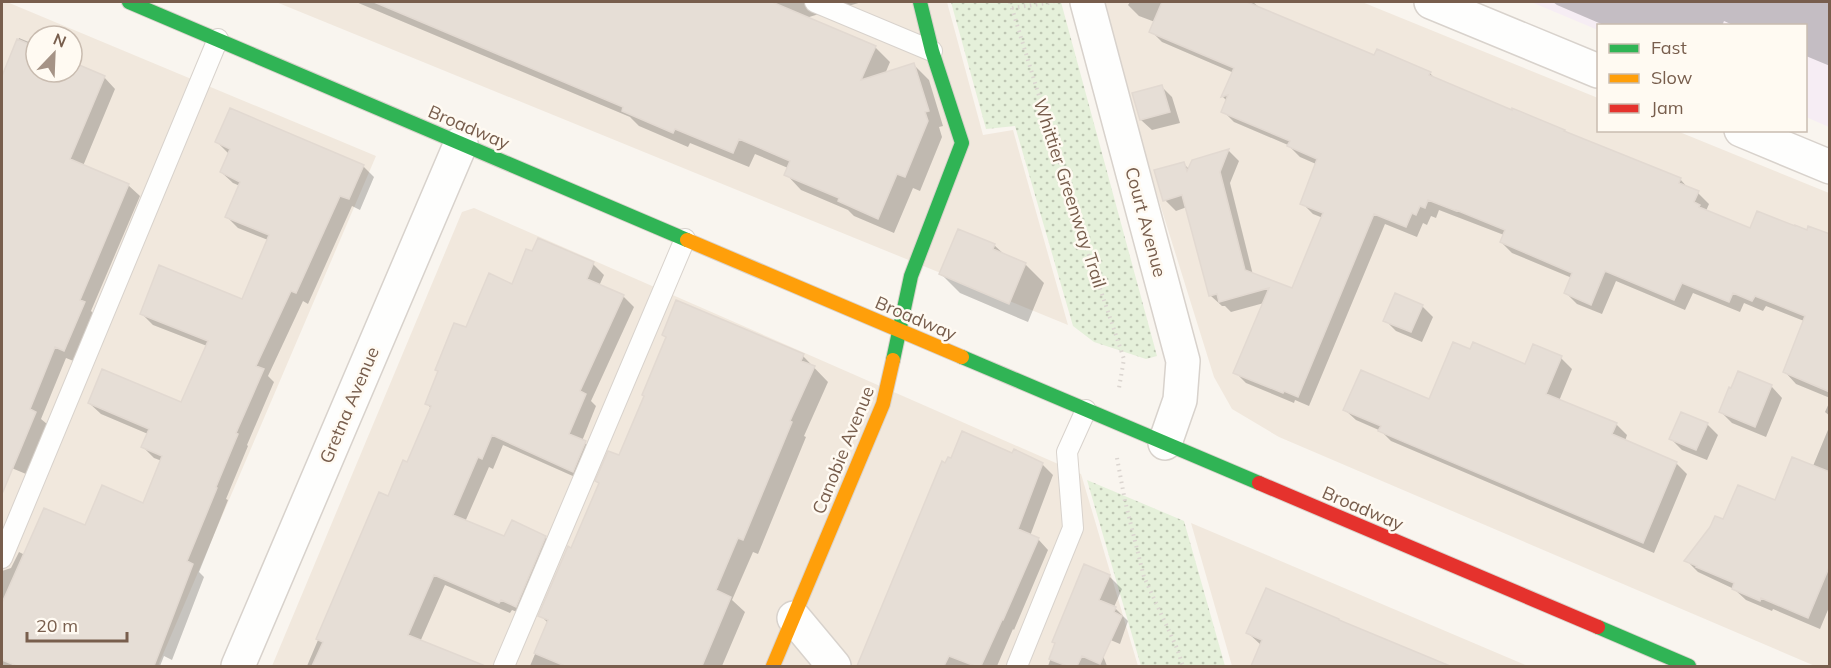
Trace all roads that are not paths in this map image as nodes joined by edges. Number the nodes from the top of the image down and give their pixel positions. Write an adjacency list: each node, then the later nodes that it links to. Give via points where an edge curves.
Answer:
1 (129, 2): 6 (street, Broadway)
2 (814, 2): 7 (lane)
3 (920, 2): 7 (street, Canobie Avenue)
4 (1087, 2): 15 (street, Court Avenue, via 1183,360 1180,400)
5 (1431, 2): 8 (street)
6 (218, 39): 10 (street, Broadway); 16 (lane)
7 (932, 51): 13 (street, Canobie Avenue, via 962,143 912,276)
8 (1597, 70)
9 (1746, 132): 11 (street)
10 (461, 143): 12 (street, Broadway); 18 (street, Gretna Avenue)
11 (1830, 167)
12 (685, 239): 13 (street, Broadway); 19 (lane)
13 (901, 330): 14 (street, Broadway); 17 (street, Canobie Avenue, via 884,404)
14 (1086, 410): 15 (street, Broadway); 22 (lane, via 1067,452 1073,528)
15 (1165, 443): 23 (street, Broadway)
16 (2, 558)
17 (794, 618): 20 (street, Canobie Avenue); 21 (street)
18 (238, 666)
19 (504, 666)
20 (773, 666)
21 (834, 666)
22 (1017, 666)
23 (1689, 666)

